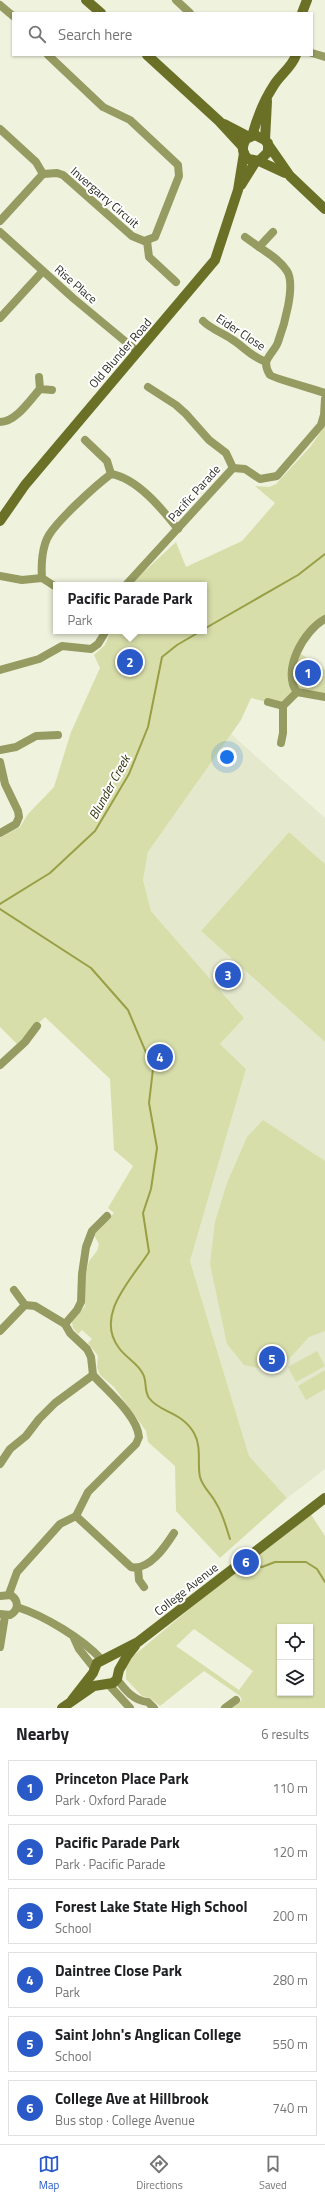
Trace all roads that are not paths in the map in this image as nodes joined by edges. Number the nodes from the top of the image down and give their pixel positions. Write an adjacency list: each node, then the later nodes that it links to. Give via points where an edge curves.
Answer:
1 (86, 0): 5 (main road)
2 (176, 0): 6 (street)
3 (307, 0): 7 (main road)
4 (0, 5): 8 (street)
5 (100, 12)
6 (189, 12)
7 (302, 12)
8 (12, 15)
9 (313, 53): 13 (street)
10 (49, 56): 29 (street, Invergarry Circuit, via 103,107 130,120 178,165 179,176 159,232 153,239)
11 (148, 56): 15 (main road)
12 (296, 56): 14 (main road, via 273,86)
13 (325, 57)
14 (267, 101): 17 (main road); 18 (main road)
15 (219, 121): 17 (main road); 19 (main road)
16 (0, 129): 21 (street, via 36,162)
17 (250, 136): 18 (main road, via 259,136); 19 (main road)
18 (267, 142): 20 (main road, via 266,156); 22 (main road)
19 (243, 150): 20 (main road, via 248,159); 23 (main road, Old Blunder Road)
20 (257, 161): 22 (main road); 23 (main road, Old Blunder Road)
21 (43, 174): 25 (street); 29 (street, Invergarry Circuit, via 62,175 137,240)
22 (290, 176): 24 (main road)
23 (238, 190): 35 (main road, Old Blunder Road, via 215,260)
24 (325, 209)
25 (0, 221)
26 (0, 232): 31 (street, Rise Place)
27 (273, 232): 30 (street)
28 (245, 237): 30 (street)
29 (146, 241): 32 (street, via 149,257)
30 (259, 247): 36 (street, via 287,270 291,289 278,342)
31 (43, 271): 33 (street); 35 (street, Rise Place)
32 (176, 282)
33 (0, 318)
34 (203, 322): 36 (street, Eider Close, via 230,338 251,356)
35 (138, 352): 47 (main road, Old Blunder Road, via 25,485)
36 (266, 362): 41 (street, via 271,376)
37 (39, 377): 39 (street)
38 (148, 387): 45 (street, via 186,414 209,440 226,453)
39 (40, 389): 40 (street); 43 (street, via 15,416)
40 (52, 390)
41 (325, 393)
42 (325, 399): 45 (street, Pacific Parade, via 321,425 277,476 260,479 245,470)
43 (0, 422)
44 (85, 440): 46 (street, via 107,461)
45 (233, 468): 48 (street, Pacific Parade)
46 (111, 474): 48 (street, via 127,480 159,505); 50 (street, via 79,502 49,534)
47 (0, 522)
48 (178, 529): 51 (street, Pacific Parade)
49 (0, 576): 50 (street, via 22,580)
50 (42, 578): 52 (street)
51 (129, 582)
52 (53, 585)
53 (325, 619): 56 (street, via 309,632 298,652 291,676 293,686)
54 (104, 634): 55 (street, via 91,649 62,646 39,659)
55 (0, 670)
56 (298, 692): 57 (street); 59 (street)
57 (325, 697)
58 (268, 702): 59 (street)
59 (283, 706): 61 (street, via 283,733)
60 (58, 735): 62 (street, via 36,736 16,746)
61 (280, 743)
62 (0, 750): 63 (street)
63 (0, 761): 64 (street, via 5,784 19,817 16,824)
64 (0, 833)
65 (37, 1026): 66 (street, via 25,1042)
66 (0, 1065)
67 (106, 1216): 70 (street, via 92,1231 86,1247 81,1302)
68 (14, 1290): 69 (street)
69 (25, 1305): 70 (street, via 35,1306); 71 (street)
70 (65, 1324): 72 (street, via 92,1357)
71 (0, 1331)
72 (93, 1375): 73 (street, via 55,1403 26,1436 10,1449); 75 (street, via 136,1425 139,1437 136,1444 88,1492)
73 (0, 1464)
74 (325, 1498): 84 (main road, College Avenue)
75 (76, 1516): 77 (street, via 131,1567); 79 (street, via 60,1524 45,1539 17,1572)
76 (174, 1533): 77 (street, via 165,1548 144,1567)
77 (138, 1568): 78 (street, via 138,1580)
78 (144, 1587)
79 (9, 1594): 80 (street); 81 (street, via 16,1600)
80 (0, 1596)
81 (17, 1607): 82 (street, via 13,1614); 83 (street)
82 (2, 1615): 85 (street)
83 (74, 1638): 86 (street, via 85,1642); 87 (street)
84 (138, 1642): 86 (main road, College Avenue); 88 (main road, College Avenue)
85 (0, 1647)
86 (104, 1660): 87 (main road, College Avenue); 88 (main road, via 115,1663)
87 (94, 1670): 88 (main road, via 95,1679); 89 (main road, College Avenue)
88 (112, 1680): 89 (main road, College Avenue, via 94,1686); 91 (street); 93 (street)
89 (72, 1700): 92 (main road, College Avenue)
90 (236, 1700): 96 (street)
91 (141, 1702): 94 (street); 95 (street, via 148,1702)
92 (62, 1708)
93 (130, 1708)
94 (135, 1708)
95 (154, 1708)
96 (225, 1708)

